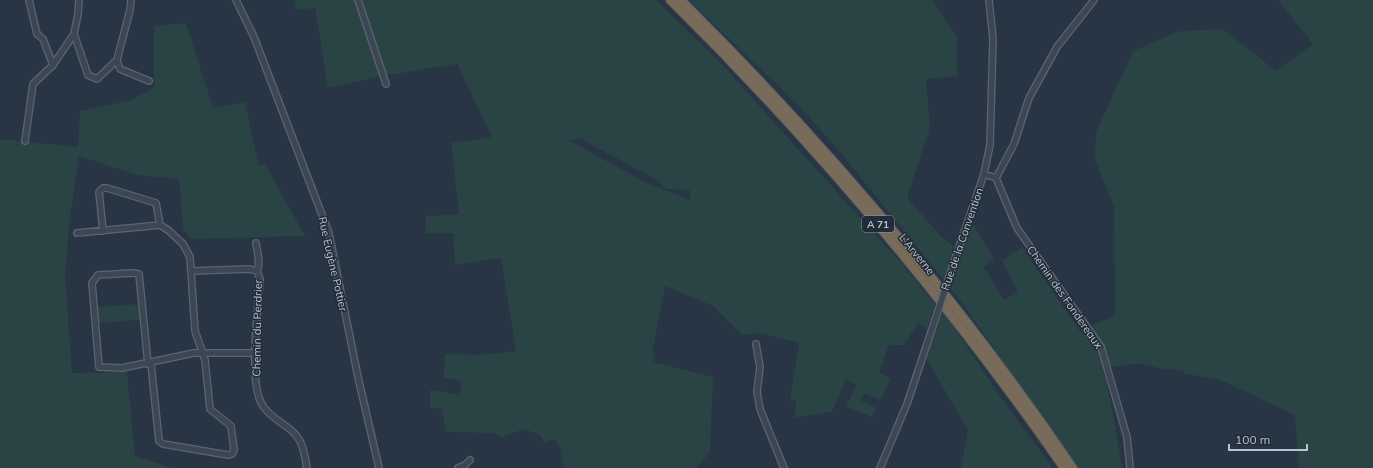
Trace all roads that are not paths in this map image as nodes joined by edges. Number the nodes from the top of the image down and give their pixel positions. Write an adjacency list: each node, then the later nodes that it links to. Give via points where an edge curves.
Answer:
1 (29, 0): 12 (street, via 37,34 43,40)
2 (79, 0): 10 (street)
3 (131, 0): 11 (street)
4 (236, 0): 30 (street, Rue Eugène Pottier, via 254,36 329,233)
5 (358, 0): 14 (street)
6 (670, 0): 34 (highway, L'Arverne / A 71, via 786,119 874,219 960,325)
7 (681, 0): 35 (highway, L'Arverne / A 71, via 798,120 885,220 994,357)
8 (989, 0): 16 (street, Rue de la Convention, via 993,39 992,86 990,145)
9 (1094, 0): 17 (street, via 1057,47 1029,98 1014,144)
10 (74, 34): 11 (street, via 88,75 97,79); 12 (street)
11 (118, 60): 13 (street, via 120,69)
12 (53, 65): 15 (street, via 33,84)
13 (149, 81)
14 (386, 84)
15 (25, 140)
16 (984, 174): 17 (street); 33 (street, Rue de la Convention, bridge, via 907,404)
17 (996, 178): 36 (street, Chemin des Fondereaux, via 1017,228 1102,347 1127,438)
18 (160, 225): 19 (street); 19 (street, via 156,203 107,188 99,192); 22 (street, via 183,244 190,257)
19 (103, 231): 20 (street)
20 (77, 233)
21 (256, 243): 23 (street, Chemin du Perdrier, via 259,268)
22 (192, 271): 23 (street); 25 (street, via 196,331)
23 (257, 271): 26 (street, Chemin du Perdrier, via 260,279)
24 (756, 344): 32 (street, via 760,367 757,392 760,409)
25 (203, 353): 26 (street); 27 (street); 27 (street, via 210,409 231,426 234,450 230,455 163,444 159,441)
26 (256, 353): 29 (street, Chemin du Perdrier, via 255,376 260,401 271,416 295,433 302,447)
27 (149, 364): 27 (street, via 138,274 133,272 98,275 92,283 99,367 122,368)
28 (470, 460): 31 (street, via 465,466)
29 (307, 468)
30 (379, 468)
31 (458, 468)
32 (784, 468)
33 (880, 468)
34 (1064, 468)
35 (1073, 468)
36 (1130, 468)

